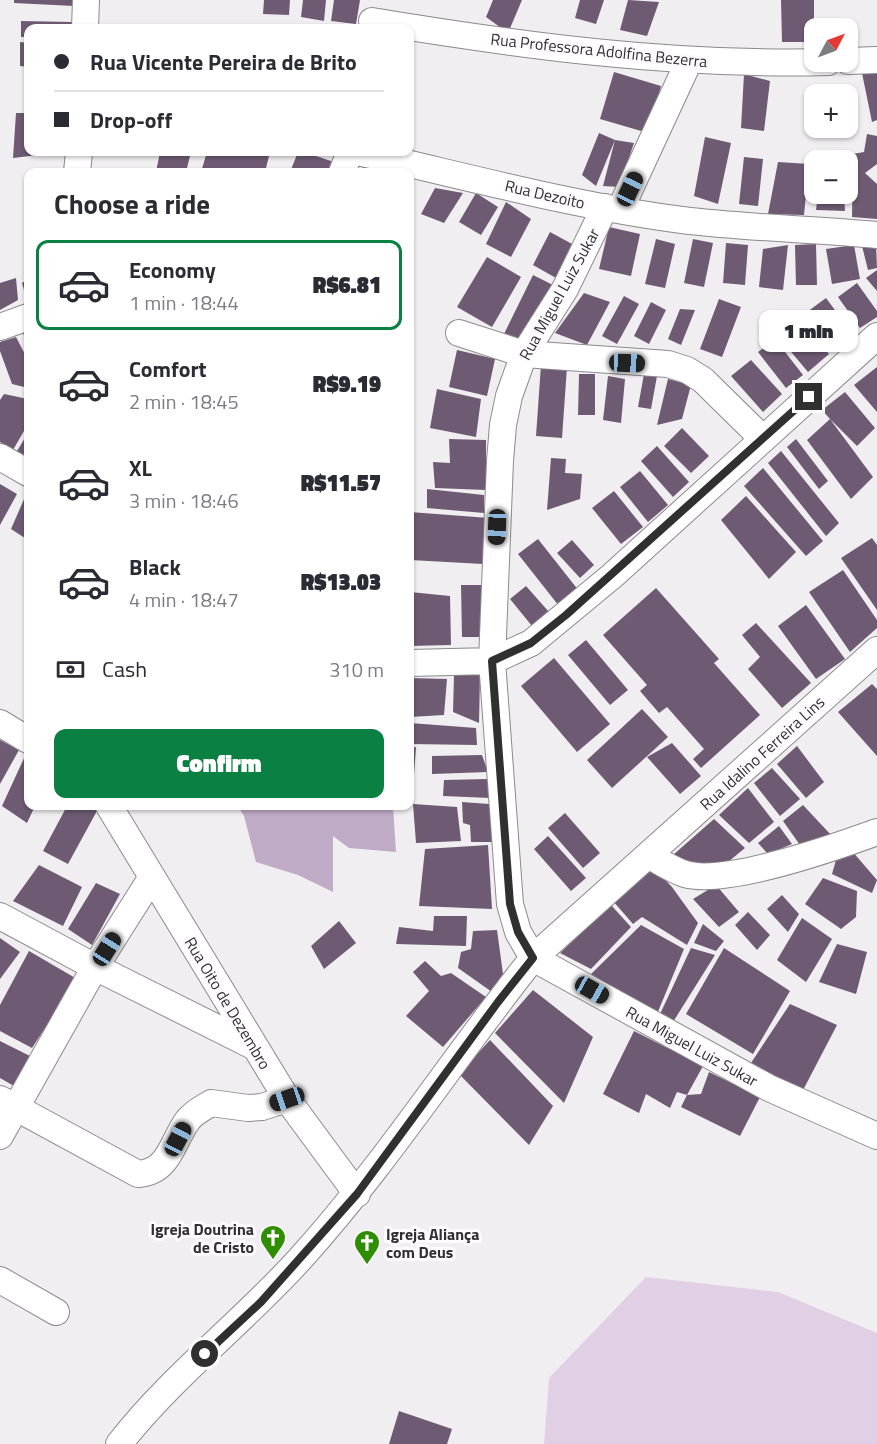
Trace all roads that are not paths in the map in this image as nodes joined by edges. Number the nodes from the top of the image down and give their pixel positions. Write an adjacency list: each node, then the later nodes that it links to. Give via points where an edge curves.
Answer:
1 (86, 0): 3 (street)
2 (372, 16): 5 (street, Rua Professora Adolfina Bezerra, via 521,44)
3 (85, 24)
4 (877, 60): 6 (street)
5 (689, 61): 7 (street, Rua Professora Adolfina Bezerra); 9 (street, Rua Miguel Luiz Sukar)
6 (858, 61)
7 (804, 62)
8 (376, 156): 9 (street, Rua Dezoito)
9 (612, 209): 10 (street, Rua Dezoito, via 683,220); 15 (street, Rua Miguel Luiz Sukar)
10 (877, 235)
11 (24, 318): 12 (street)
12 (0, 327)
13 (459, 333): 15 (street)
14 (877, 336): 16 (street)
15 (524, 354): 16 (street, via 668,364 687,370); 20 (street, Rua Miguel Luiz Sukar, via 503,425)
16 (762, 438): 20 (street, via 566,615 531,643)
17 (0, 457): 18 (street)
18 (24, 472)
19 (877, 650): 26 (street, Rua Idalino Ferreira Lins)
20 (492, 661): 21 (street); 29 (street, Rua Miguel Luiz Sukar, via 510,904 518,932)
21 (414, 663)
22 (0, 723): 23 (street)
23 (24, 738)
24 (111, 810): 27 (street, Rua Oito de Dezembro)
25 (877, 832): 26 (street, via 827,850 711,876 685,874)
26 (648, 855): 29 (street, Rua Idalino Ferreira Lins)
27 (152, 877): 30 (street); 31 (street, Rua Oito de Dezembro)
28 (0, 916): 30 (street)
29 (533, 958): 35 (street, Rua Miguel Luiz Sukar, via 769,1088); 36 (street, Rua Idalino Ferreira Lins)
30 (95, 967): 31 (street); 33 (street)
31 (255, 1047): 32 (street, Rua Oito de Dezembro)
32 (287, 1099): 33 (street, via 248,1108 211,1103 189,1119 167,1159 149,1173 138,1174); 36 (street, Rua Oito de Dezembro)
33 (8, 1103): 34 (street)
34 (0, 1136)
35 (877, 1136)
36 (357, 1194): 39 (street, Rua Idalino Ferreira Lins, via 261,1302 145,1412)
37 (0, 1280): 38 (street)
38 (56, 1312)
39 (119, 1444)

